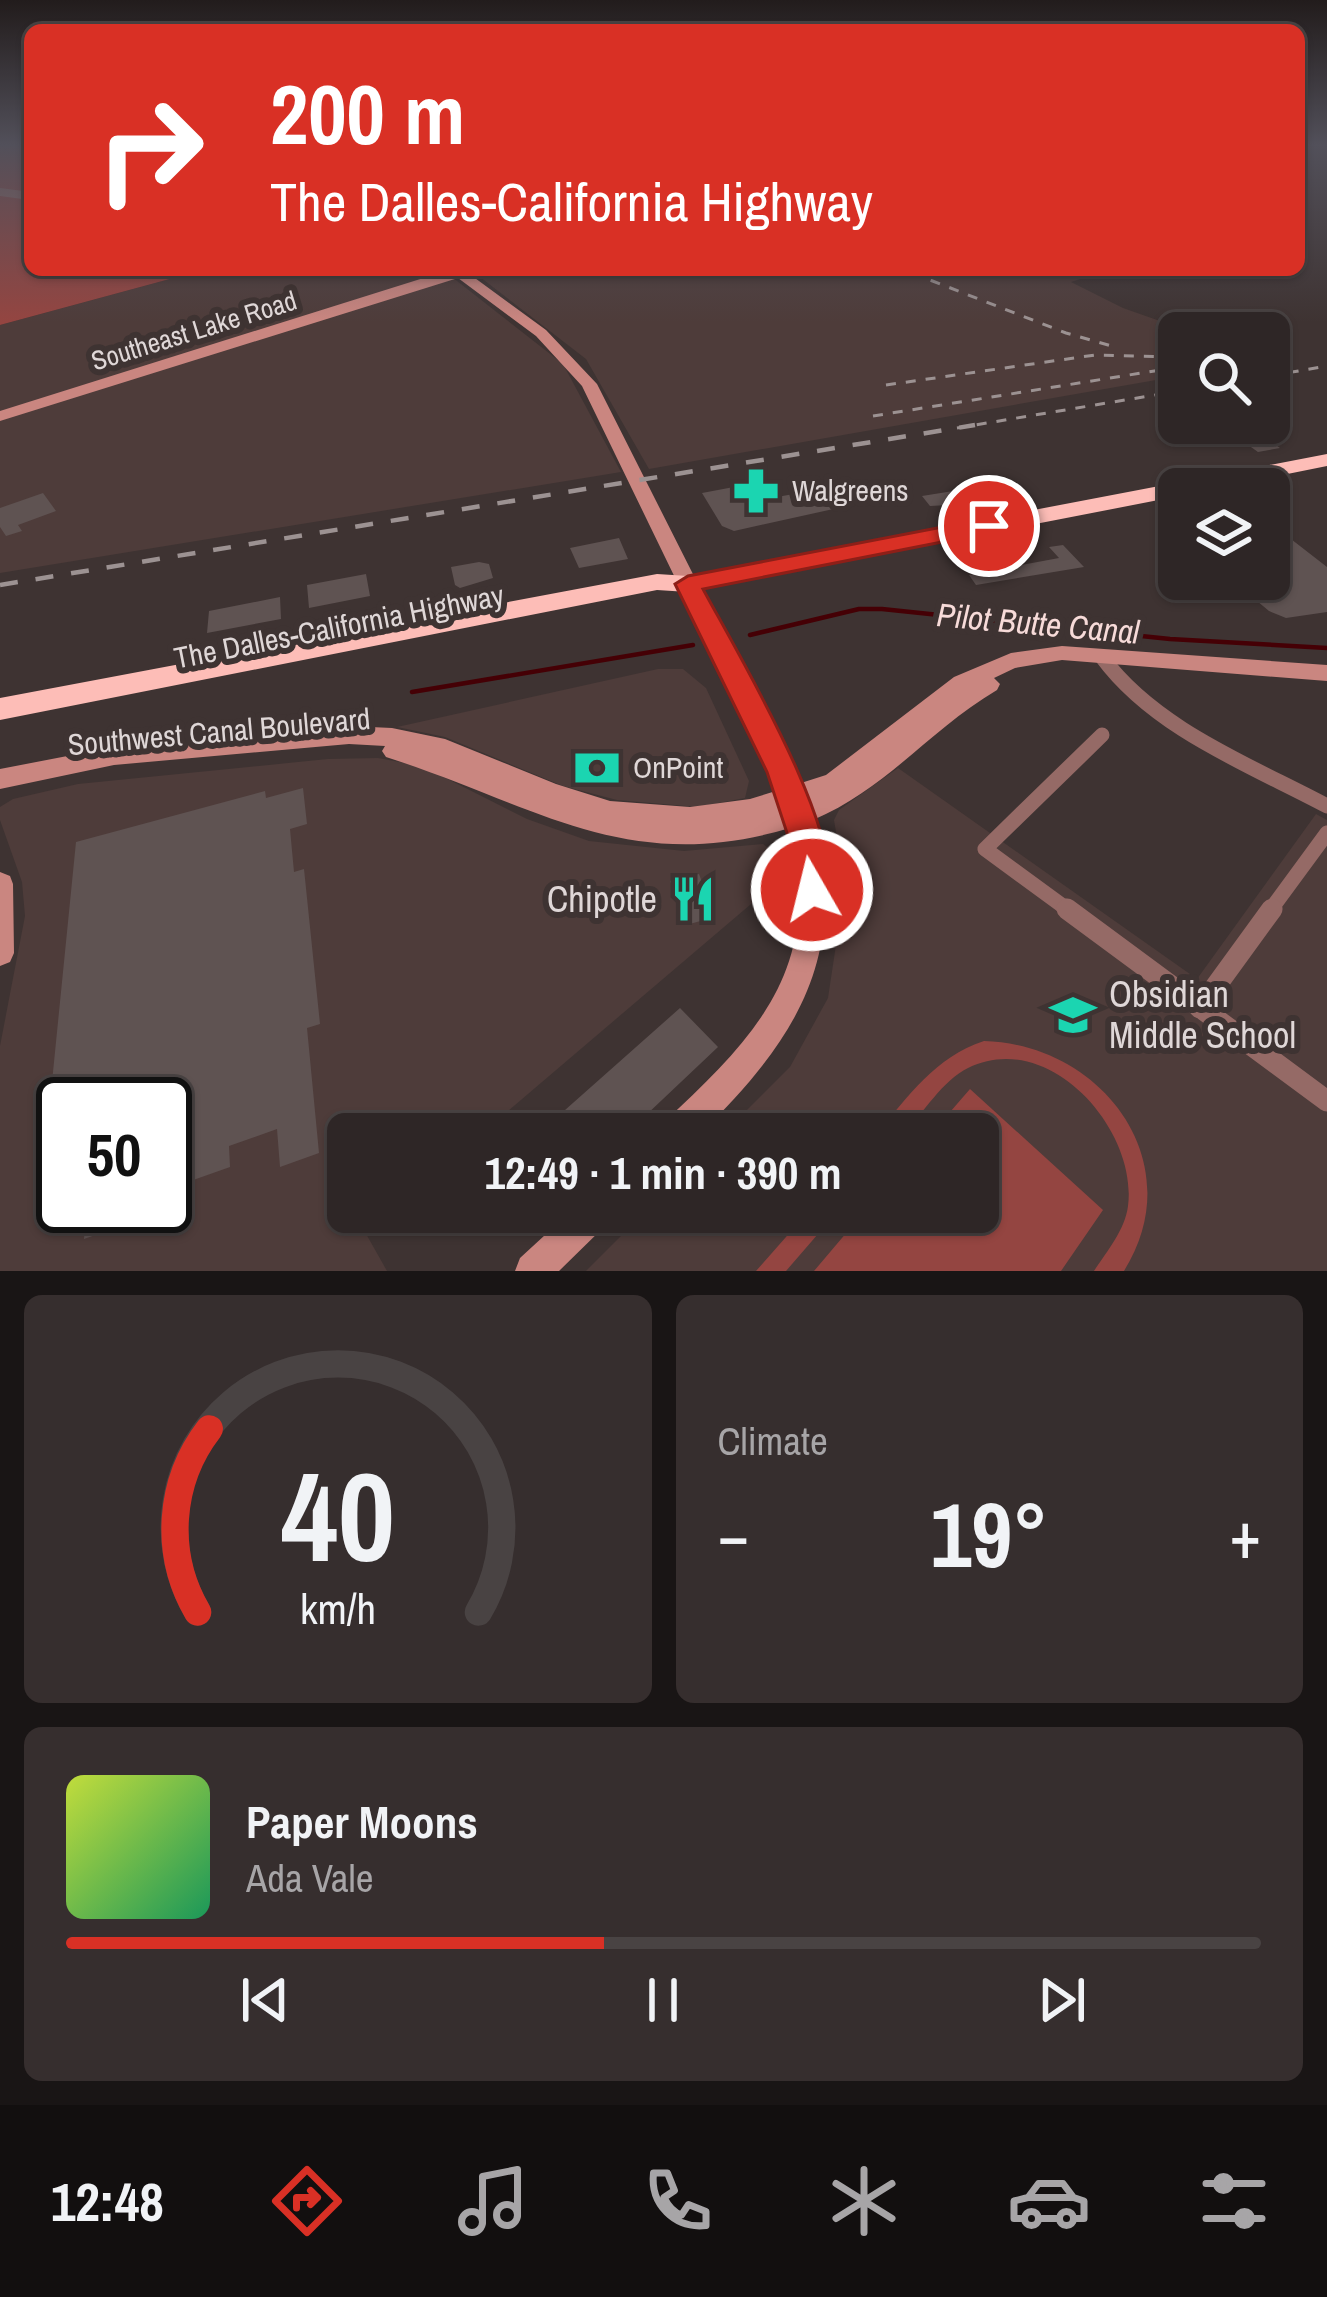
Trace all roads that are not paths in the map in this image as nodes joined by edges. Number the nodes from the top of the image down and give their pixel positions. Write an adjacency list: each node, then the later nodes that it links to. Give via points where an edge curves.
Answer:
1 (446, 276): 3 (main road, Southeast Lake Road)
2 (468, 276): 5 (main road, via 589,384)
3 (0, 416)
4 (1327, 460): 5 (highway, The Dalles-California Highway)
5 (688, 584): 8 (highway, The Dalles-California Highway, via 657,582); 9 (highway, The Dalles-California Highway, via 642,601); 15 (main road)
6 (1102, 658): 7 (main road, Southwest Canal Boulevard); 15 (main road, Southwest Canal Boulevard, via 1049,654 985,670); 16 (street, via 1139,700)
7 (1327, 673)
8 (150, 680): 9 (highway); 10 (highway, The Dalles-California Highway)
9 (116, 703): 11 (highway, The Dalles-California Highway)
10 (0, 709)
11 (0, 725)
12 (1102, 735): 20 (street, via 985,849)
13 (0, 779): 15 (main road, Southwest Canal Boulevard, via 114,756 349,735 445,748 610,811 690,817)
14 (0, 788): 15 (main road, Southwest Canal Boulevard, via 166,764 369,749 447,765 559,814 629,829 756,826)
15 (796, 806): 22 (main road, via 812,890 800,976 753,1056)
16 (1327, 806)
17 (1327, 832): 20 (street)
18 (0, 884): 19 (main road)
19 (0, 953)
20 (1200, 1009): 21 (street)
21 (1327, 1100)
22 (697, 1113)
23 (573, 1233): 24 (main road)
24 (533, 1271)

